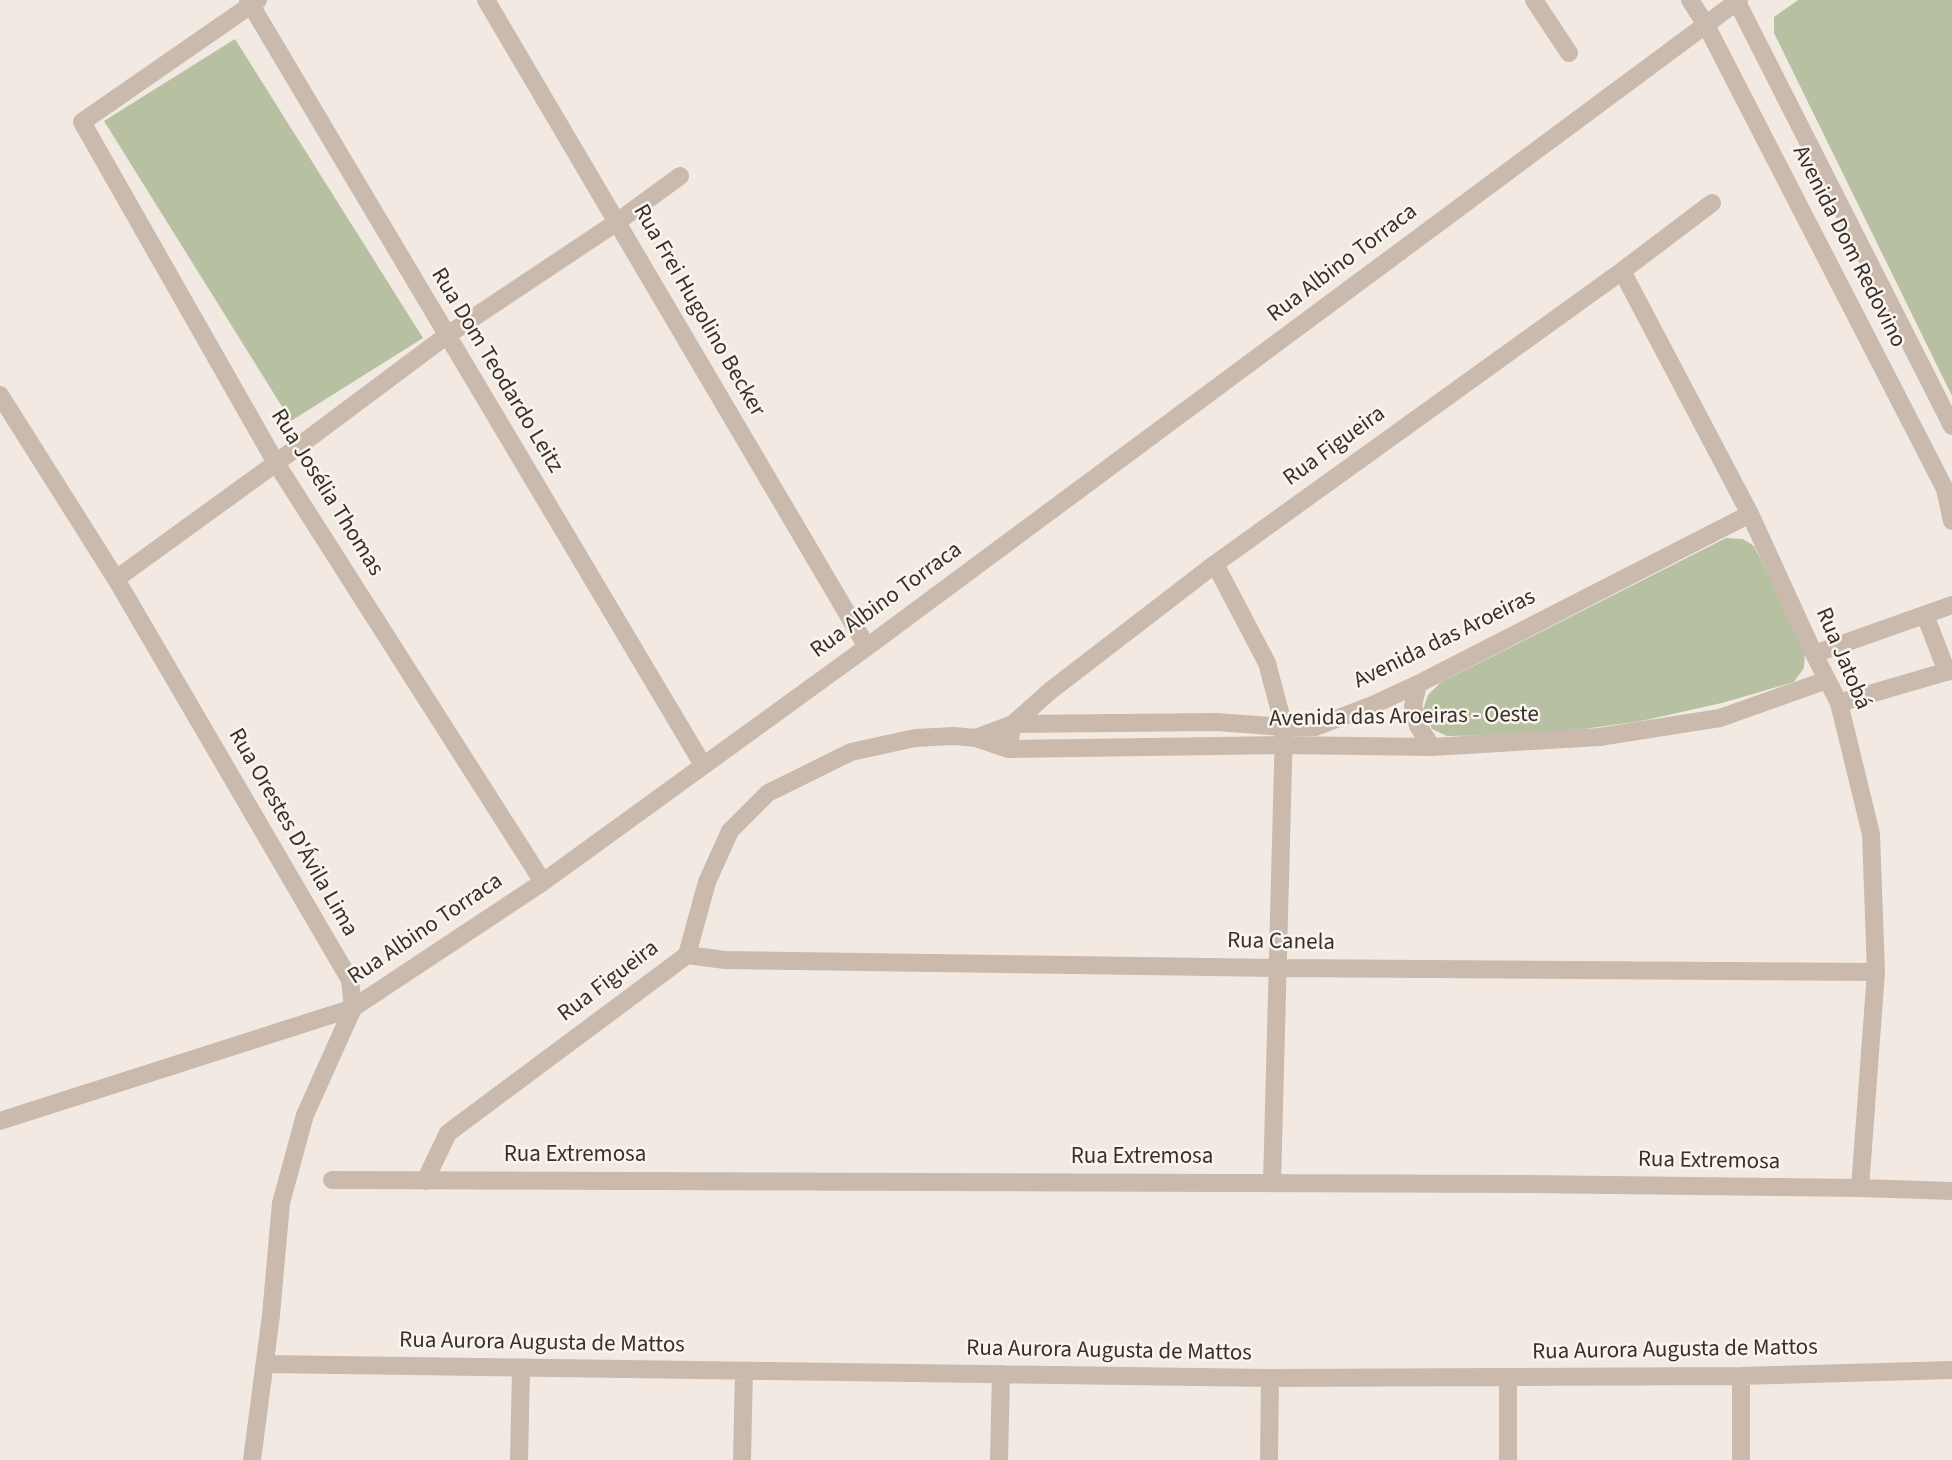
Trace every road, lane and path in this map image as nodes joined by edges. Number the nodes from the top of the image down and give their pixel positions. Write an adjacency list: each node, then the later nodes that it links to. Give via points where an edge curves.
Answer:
1 (486, 0): 10 (street, Rua Frei Hugolino Becker)
2 (1534, 0): 7 (street)
3 (1690, 0): 6 (street, Avenida Dom Redovino)
4 (1737, 0): 6 (street, Rua Albino Torraca); 14 (street, Avenida Dom Redovino)
5 (252, 2): 12 (street, Rua Dom Teodardo Leitz); 15 (street, Rua Josélia Thomas, via 82,122)
6 (1706, 25): 17 (street, Avenida Dom Redovino, via 1945,489); 22 (street, Rua Albino Torraca)
7 (1569, 53)
8 (680, 176): 10 (street)
9 (1712, 203): 11 (street, Rua Figueira)
10 (617, 222): 12 (street); 22 (street, Rua Frei Hugolino Becker)
11 (1622, 271): 16 (street, Rua Jatobá); 18 (street, Rua Figueira)
12 (446, 336): 15 (street); 33 (street, Rua Dom Teodardo Leitz)
13 (0, 395): 19 (street, Rua Orestes D'Ávila Lima)
14 (1952, 426)
15 (276, 463): 19 (street); 34 (street, Rua Josélia Thomas)
16 (1750, 514): 23 (street, Rua Jatobá); 26 (street, Avenida das Aroeiras)
17 (1952, 521)
18 (1215, 564): 28 (street, Rua Figueira); 29 (street, via 1267,663)
19 (116, 579): 38 (street, Rua Orestes D'Ávila Lima, via 349,980)
20 (1952, 605): 21 (street)
21 (1925, 615): 23 (street); 24 (street)
22 (867, 647): 33 (street, Rua Albino Torraca)
23 (1814, 654): 25 (street, Rua Jatobá)
24 (1949, 671): 27 (street)
25 (1827, 680): 27 (street, Rua Jatobá); 31 (street, Avenida das Aroeiras - Oeste, via 1720,718 1599,737)
26 (1418, 684): 29 (street, Avenida das Aroeiras); 31 (street, via 1413,706 1418,726)
27 (1839, 703): 37 (street, Rua Jatobá, via 1871,834)
28 (1013, 724): 29 (street, Avenida das Aroeiras, via 1216,722); 30 (street, Avenida das Aroeiras); 32 (street)
29 (1284, 736): 31 (street, Avenida das Aroeiras - Oeste); 32 (street, Avenida das Aroeiras - Oeste); 36 (street)
30 (976, 738): 32 (street, Avenida das Aroeiras - Oeste); 35 (street, Rua Figueira, via 915,738 851,752 768,793 730,831 707,882)
31 (1432, 747)
32 (1008, 748)
33 (703, 765): 34 (street, Rua Albino Torraca)
34 (543, 882): 38 (street, Rua Albino Torraca)
35 (687, 955): 36 (street, Rua Canela, via 725,960); 41 (street, Rua Figueira, via 448,1133)
36 (1278, 968): 37 (street, Rua Canela); 42 (street)
37 (1876, 972): 43 (street, Rua Jatobá)
38 (353, 1008): 39 (street, Rua Albino Torraca); 45 (street, via 305,1115 281,1203)
39 (0, 1121)
40 (332, 1180): 41 (street, Rua Extremosa)
41 (425, 1181): 42 (street, Rua Extremosa)
42 (1272, 1183): 43 (street, Rua Extremosa)
43 (1860, 1188): 44 (street, Rua Extremosa)
44 (1952, 1191)
45 (265, 1364): 46 (street, Rua Aurora Augusta de Mattos); 53 (street)
46 (521, 1368): 48 (street, Rua Aurora Augusta de Mattos); 54 (street)
47 (1952, 1370): 50 (street, Rua Aurora Augusta de Mattos)
48 (744, 1371): 49 (street, Rua Aurora Augusta de Mattos); 55 (street)
49 (1001, 1374): 52 (street, Rua Aurora Augusta de Mattos); 56 (street)
50 (1741, 1376): 51 (street, Rua Aurora Augusta de Mattos); 59 (street)
51 (1508, 1377): 52 (street, Rua Aurora Augusta de Mattos); 58 (street)
52 (1270, 1378): 57 (street)
53 (252, 1460)
54 (519, 1460)
55 (742, 1460)
56 (999, 1460)
57 (1269, 1460)
58 (1508, 1460)
59 (1741, 1460)

